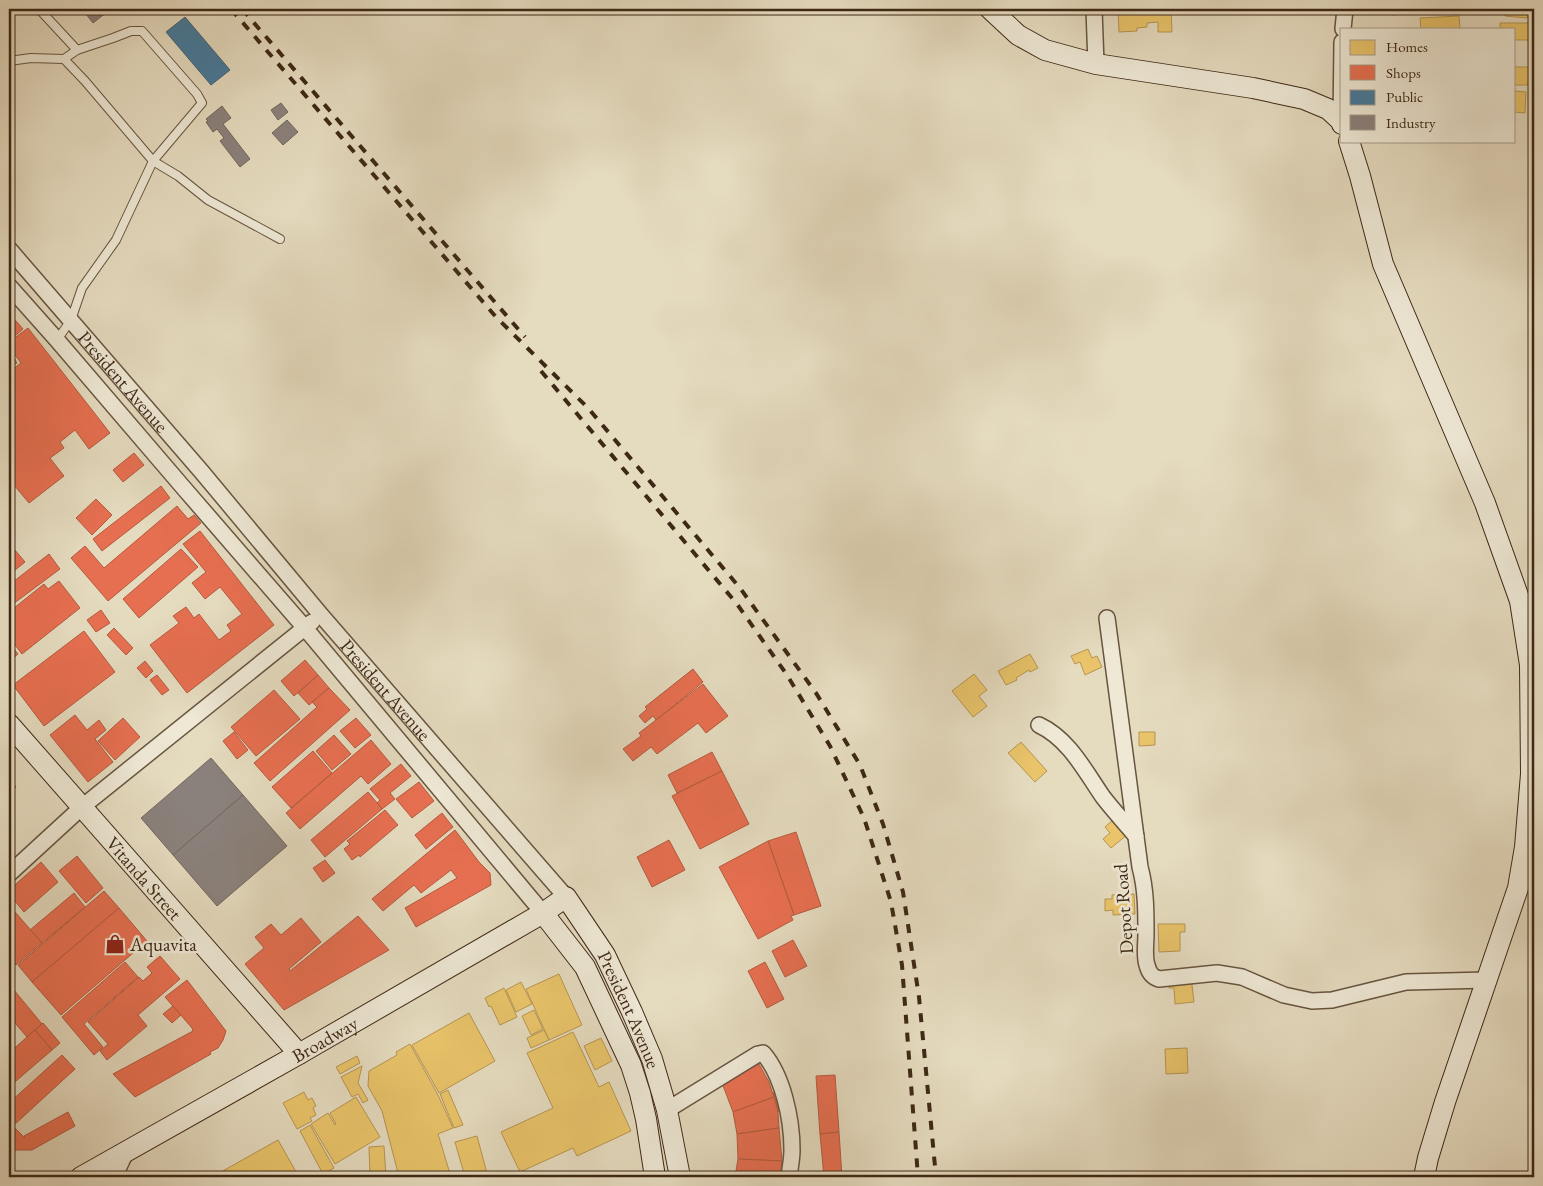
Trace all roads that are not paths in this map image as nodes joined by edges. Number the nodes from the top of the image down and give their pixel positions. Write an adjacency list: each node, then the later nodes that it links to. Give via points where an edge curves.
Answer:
1 (39, 9): 6 (lane)
2 (990, 9): 9 (street, via 1018,35 1045,50)
3 (1094, 9): 9 (street)
4 (1345, 9): 5 (street)
5 (1343, 28)
6 (77, 50): 7 (lane); 12 (lane, via 131,30 142,31 197,94 202,103)
7 (64, 60): 8 (lane, via 31,58); 12 (lane, via 85,80)
8 (9, 61)
9 (1096, 64): 10 (street, via 1304,99 1328,109)
10 (1340, 121)
11 (1349, 142): 30 (street, via 1383,264 1485,502 1520,600 1530,665 1530,783 1518,888)
12 (153, 161): 13 (lane, via 208,200); 16 (lane, via 116,240 82,288)
13 (280, 239)
14 (9, 248): 16 (street, President Avenue)
15 (9, 286): 17 (street, President Avenue)
16 (71, 320): 17 (lane); 18 (street, President Avenue)
17 (57, 340): 19 (street, President Avenue)
18 (201, 471): 19 (street); 20 (street, President Avenue)
19 (182, 486): 22 (street, President Avenue)
20 (322, 615): 22 (street); 28 (street, President Avenue)
21 (1107, 618): 26 (street, Depot Road)
22 (305, 628): 25 (street); 29 (street, President Avenue)
23 (9, 724): 25 (street, Vitanda Street)
24 (1039, 724): 26 (street, via 1051,730 1067,746)
25 (82, 807): 27 (street); 31 (street, Vitanda Street)
26 (1136, 836): 30 (street, Depot Road, via 1145,883 1146,964 1154,977 1217,973 1242,977 1284,995 1312,1001 1332,1000 1406,982)
27 (9, 874)
28 (566, 897): 29 (street, Broadway); 32 (street, President Avenue, via 605,955 652,1059)
29 (543, 913): 31 (street, Broadway); 34 (street, President Avenue, via 585,967 612,1022 640,1093)
30 (1487, 980): 41 (street, via 1445,1102)
31 (299, 1054): 35 (street, Broadway)
32 (667, 1110): 33 (street, President Avenue); 40 (street, via 763,1053 780,1080 785,1100 792,1150)
33 (672, 1136): 34 (street); 39 (street, President Avenue)
34 (651, 1144): 38 (street, President Avenue)
35 (126, 1152): 36 (street, Broadway); 37 (street)
36 (81, 1177)
37 (116, 1177)
38 (655, 1177)
39 (680, 1177)
40 (789, 1177)
41 (1424, 1177)

